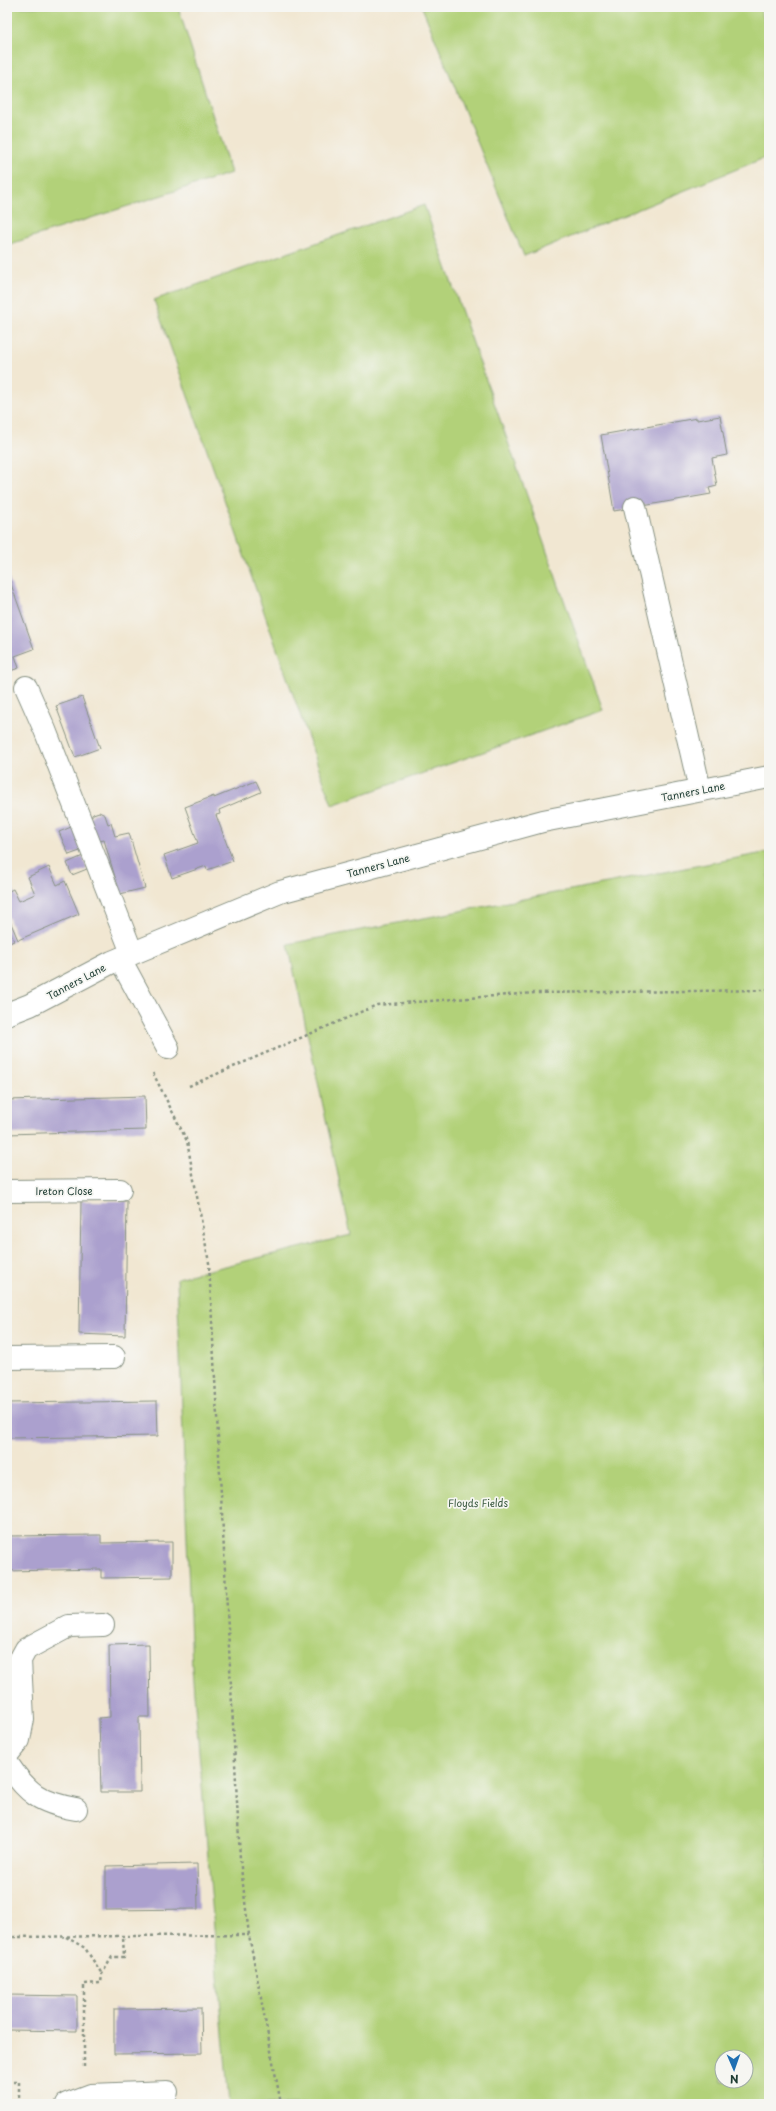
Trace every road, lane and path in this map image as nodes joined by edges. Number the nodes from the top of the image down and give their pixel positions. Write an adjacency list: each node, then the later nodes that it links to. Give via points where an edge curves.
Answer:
1 (635, 507): 4 (main road)
2 (26, 687): 5 (main road, via 45,730)
3 (769, 777): 4 (main road, Tanners Lane)
4 (700, 790): 5 (main road, Tanners Lane, via 543,821 280,892)
5 (126, 956): 7 (main road, Tanners Lane); 8 (main road)
6 (769, 990): 10 (path, via 534,993 377,1006)
7 (7, 1014)
8 (168, 1048)
9 (153, 1072): 20 (path, via 187,1141 209,1263 240,1859)
10 (189, 1086)
11 (7, 1190): 12 (main road, Ireton Close)
12 (120, 1190)
13 (114, 1357): 14 (main road)
14 (7, 1358)
15 (103, 1626): 16 (main road, via 68,1626)
16 (14, 1655): 17 (main road, via 23,1719 19,1740)
17 (7, 1755)
18 (7, 1763): 19 (main road, via 31,1793 57,1805)
19 (76, 1809)
20 (249, 1935): 21 (path); 29 (path)
21 (123, 1936): 23 (path); 24 (path, via 124,1957 112,1957)
22 (7, 1937): 23 (path)
23 (66, 1937): 24 (path, via 85,1948)
24 (102, 1974): 27 (path, via 101,1983 84,1984)
25 (7, 2082): 28 (path, via 19,2082)
26 (167, 2092): 27 (main road, via 91,2095)
27 (76, 2101)
28 (20, 2104)
29 (281, 2104)

